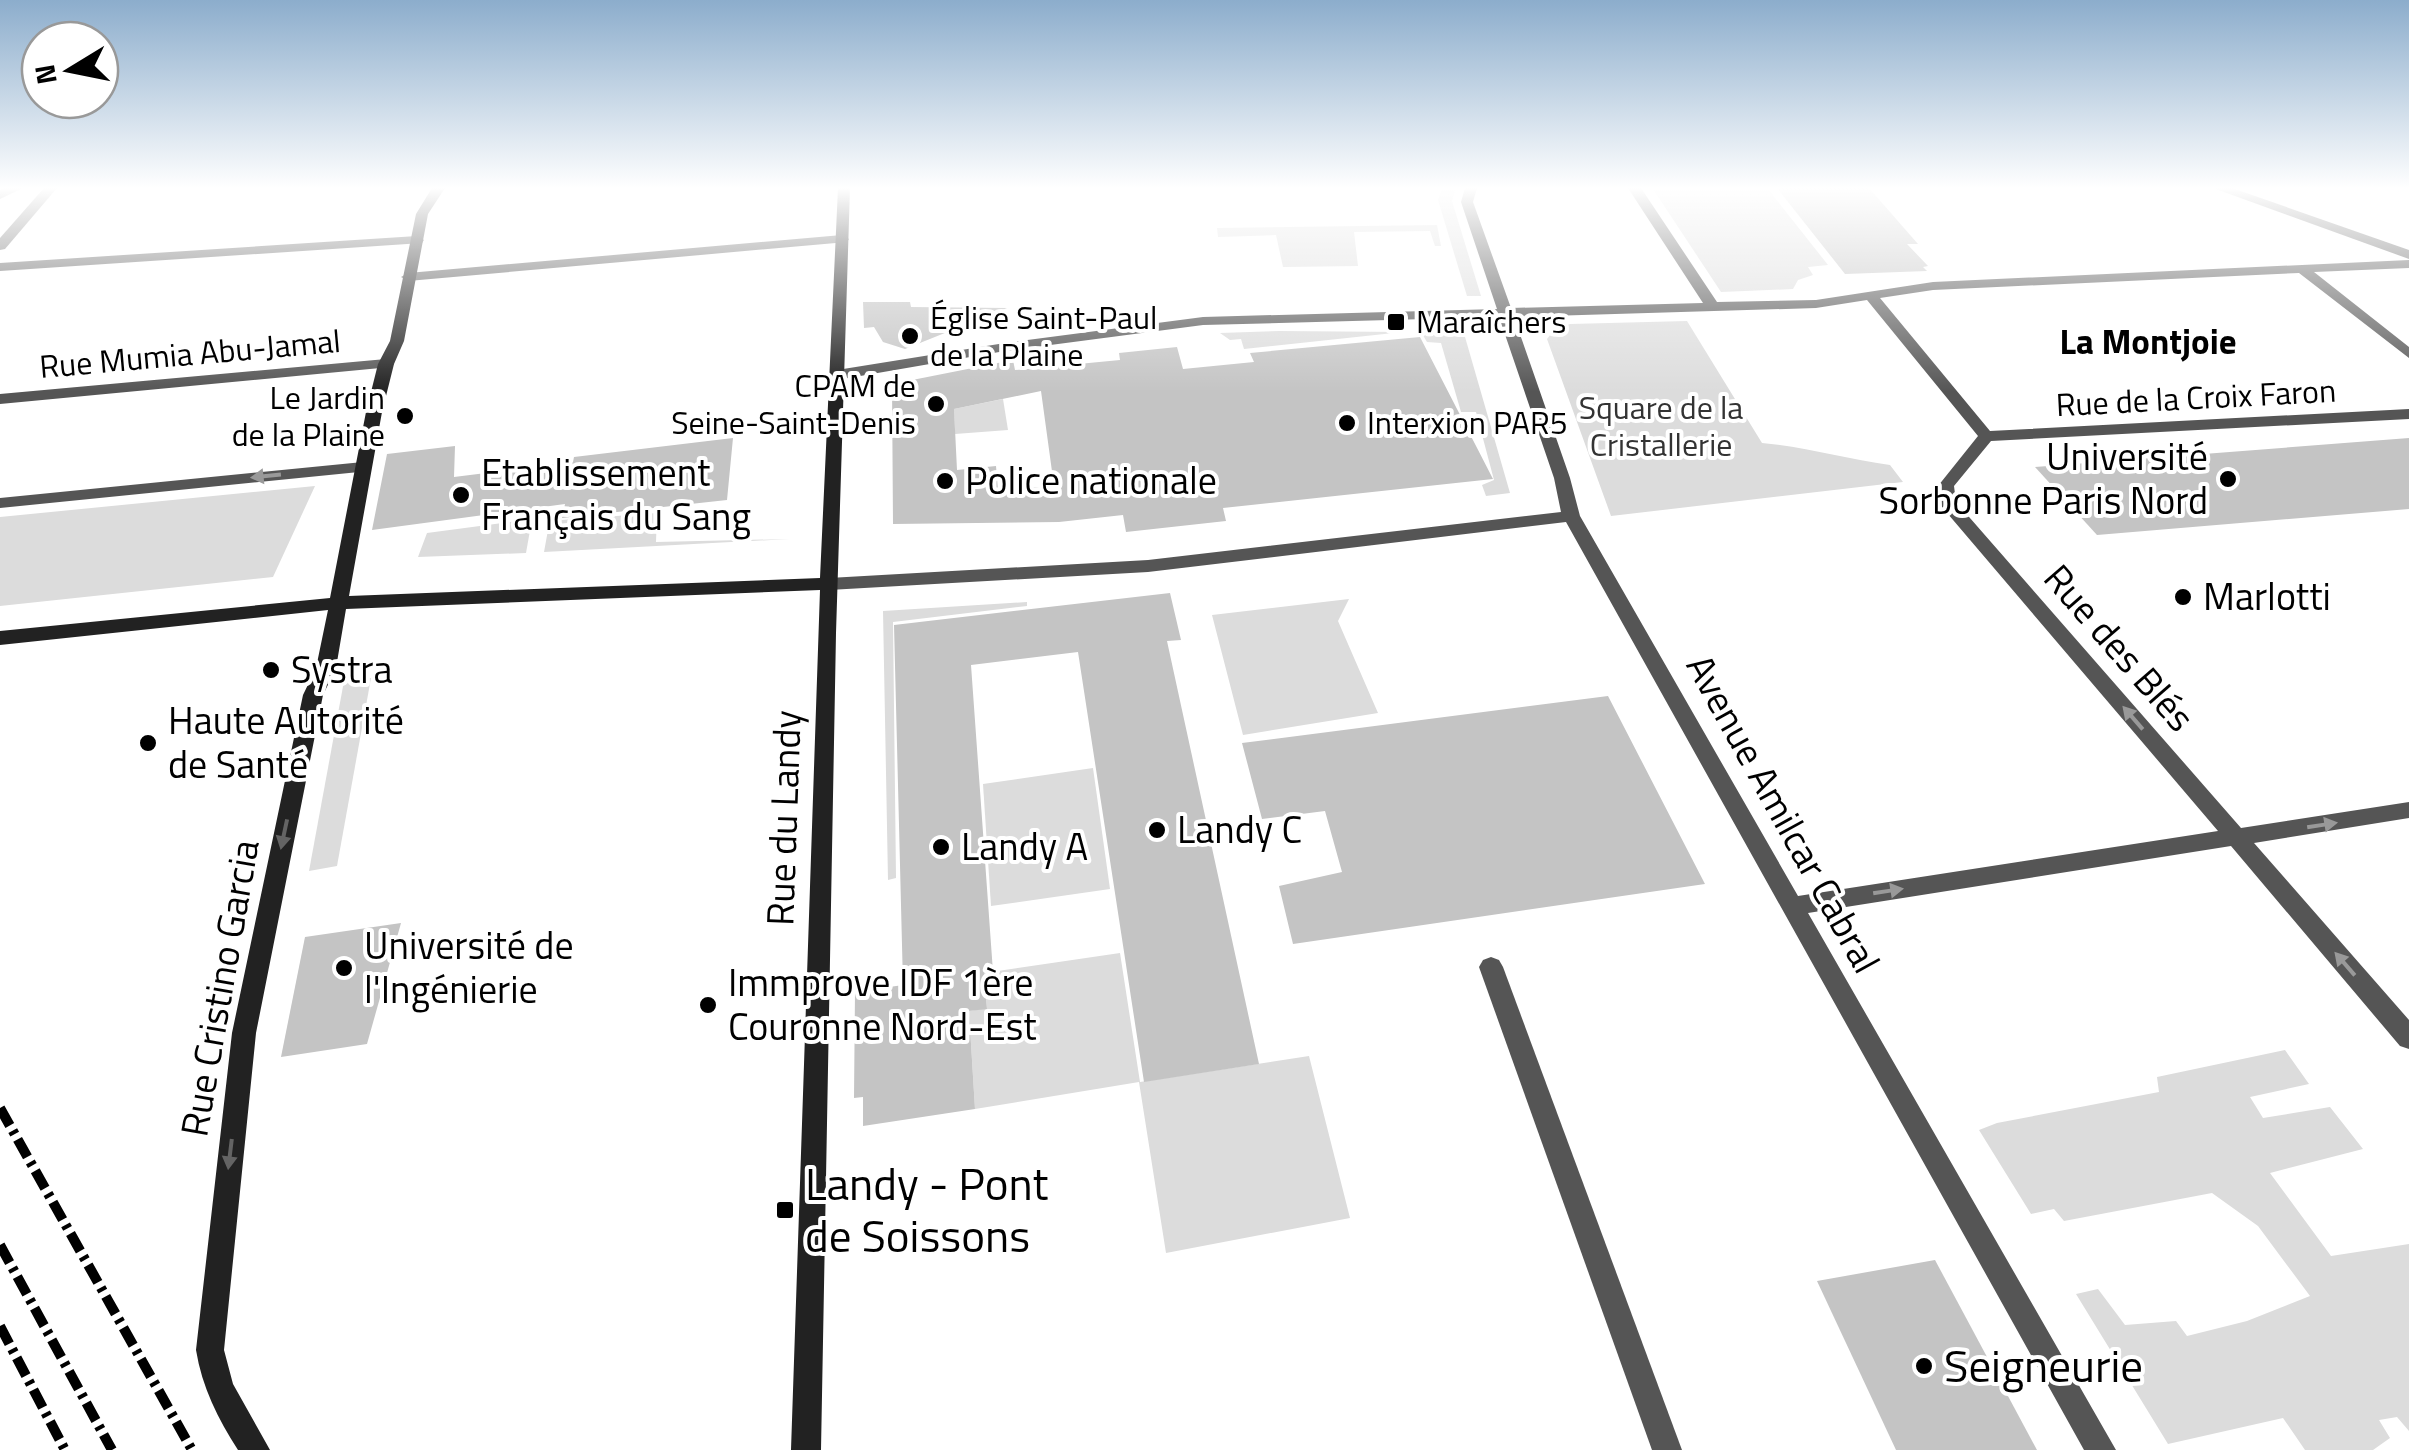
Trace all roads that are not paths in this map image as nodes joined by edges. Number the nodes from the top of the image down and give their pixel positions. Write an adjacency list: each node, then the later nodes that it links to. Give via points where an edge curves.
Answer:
1 (175, 256): 8 (street)
2 (413, 256): 10 (street, Rue Cristino Garcia)
3 (652, 256): 10 (street)
4 (841, 256): 16 (street, Rue du Landy)
5 (1486, 256): 13 (street, Avenue Amilcar Cabral)
6 (1679, 256): 12 (street)
7 (2409, 264): 9 (street)
8 (0, 267)
9 (2304, 271): 11 (street, via 1933,286); 14 (street)
10 (408, 277): 15 (street, Rue Cristino Garcia, via 397,342)
11 (1870, 296): 12 (street); 19 (street)
12 (1713, 307): 13 (street)
13 (1506, 313): 16 (street, via 1203,321); 22 (street, Avenue Amilcar Cabral)
14 (2409, 354)
15 (386, 364): 17 (street, Rue Mumia Abu-Jamal); 20 (street, Rue Cristino Garcia)
16 (837, 375): 23 (street, Rue du Landy)
17 (0, 399)
18 (2409, 414): 19 (street, Rue de la Croix Faron)
19 (1986, 436): 27 (street, Rue des Blés, one-way to 19, via 1948,503 1946,486)
20 (362, 466): 21 (street, one-way to 21); 24 (street, Rue Cristino Garcia)
21 (0, 503)
22 (1570, 516): 23 (street, via 1148,566); 28 (street, Avenue Amilcar Cabral)
23 (828, 584): 24 (street); 32 (street, Rue du Landy)
24 (338, 604): 25 (street); 31 (street, Rue Cristino Garcia, one-way to 31, via 326,668 313,694 244,1033 218,1252 213,1374)
25 (0, 638)
26 (2409, 810): 27 (street, one-way to 26)
27 (2235, 837): 28 (street, one-way to 27); 30 (street, Rue des Blés, one-way to 27)
28 (1792, 906): 34 (street, Avenue Amilcar Cabral)
29 (1491, 968): 33 (street)
30 (2409, 1038)
31 (255, 1450)
32 (806, 1450)
33 (1666, 1450)
34 (2101, 1450)

